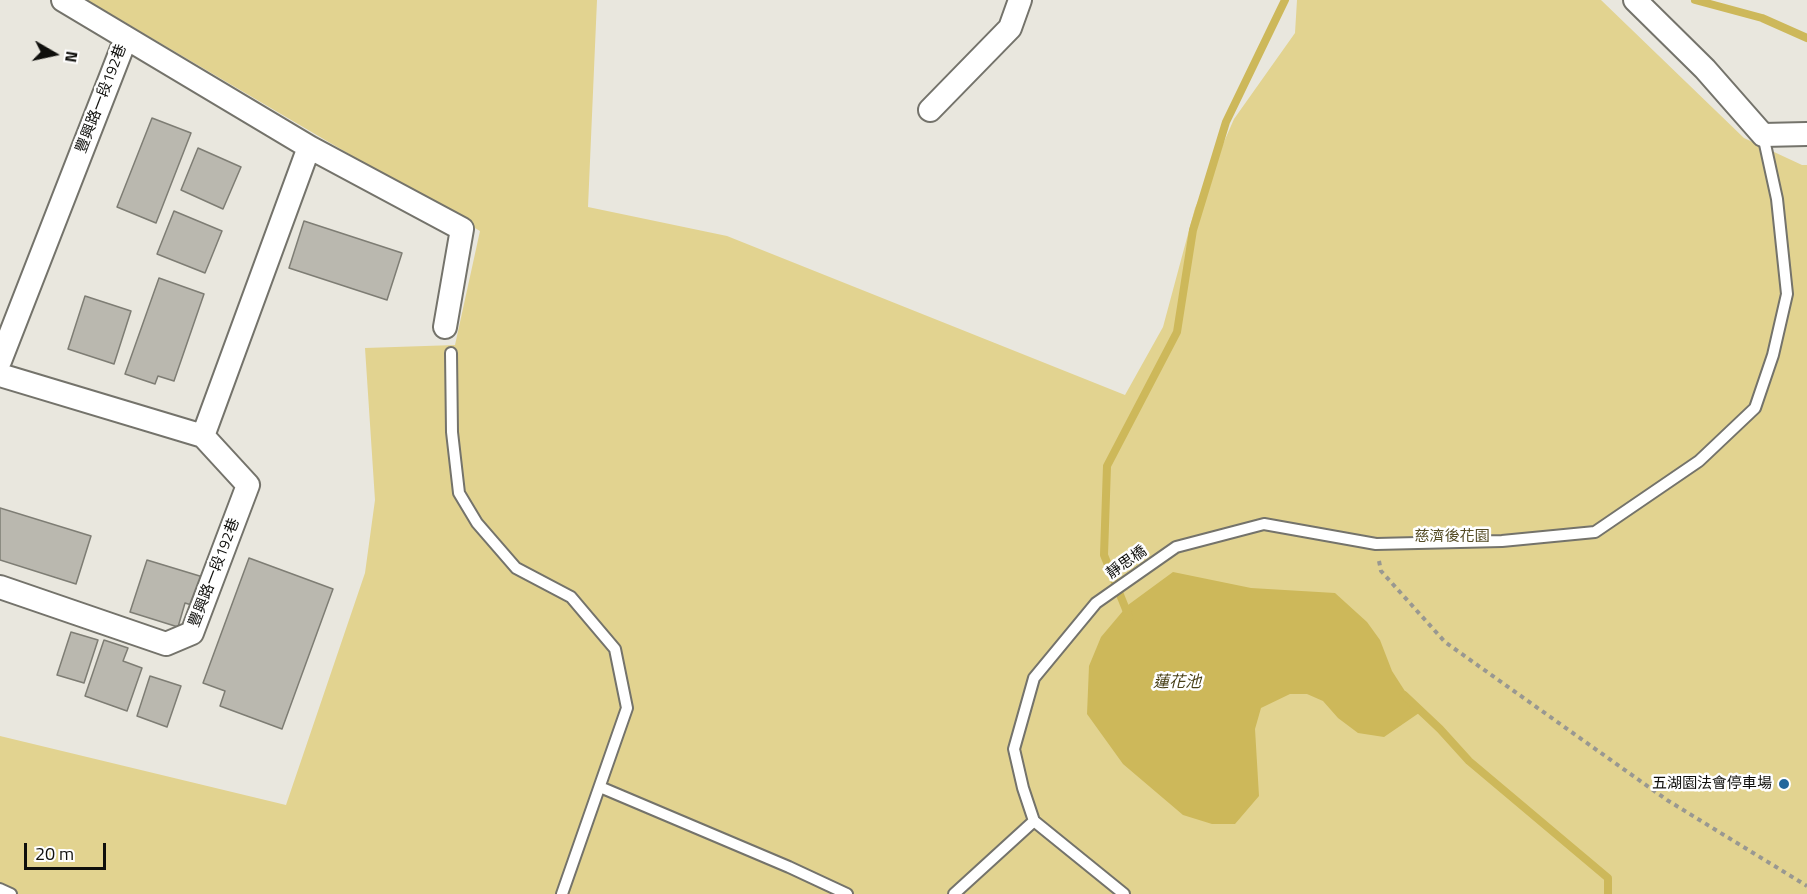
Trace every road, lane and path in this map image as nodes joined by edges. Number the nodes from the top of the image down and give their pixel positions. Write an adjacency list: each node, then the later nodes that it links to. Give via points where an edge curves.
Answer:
1 (63, 0): 4 (street, 豐興路一段192巷)
2 (1020, 0): 5 (street, via 1010,28)
3 (1635, 0): 7 (street, via 1705,69)
4 (126, 38): 8 (street, 豐興路一段192巷); 11 (street, 豐興路一段192巷)
5 (930, 110)
6 (1807, 134): 7 (street)
7 (1763, 135): 14 (lane, via 1777,200 1787,294 1773,355 1755,408 1699,461 1595,532 1502,541)
8 (309, 147): 9 (street, 豐興路一段192巷, via 462,230); 13 (street)
9 (445, 327)
10 (451, 353): 16 (lane, via 452,432 459,493 477,524 516,568 571,597 615,649 627,708)
11 (0, 361)
12 (0, 375): 13 (street)
13 (203, 436): 15 (street, 豐興路一段192巷, via 248,485 192,633 166,644)
14 (1376, 544): 17 (lane, 靜思橋, via 1264,525 1176,547 1096,603 1034,678 1014,749); 18 (path, via 1381,571 1445,642 1667,800)
15 (0, 587)
16 (600, 787): 21 (lane); 22 (lane)
17 (1034, 821): 23 (lane); 24 (lane)
18 (1807, 886)
19 (0, 889): 20 (lane)
20 (11, 894)
21 (562, 894)
22 (847, 894)
23 (954, 894)
24 (1124, 894)

